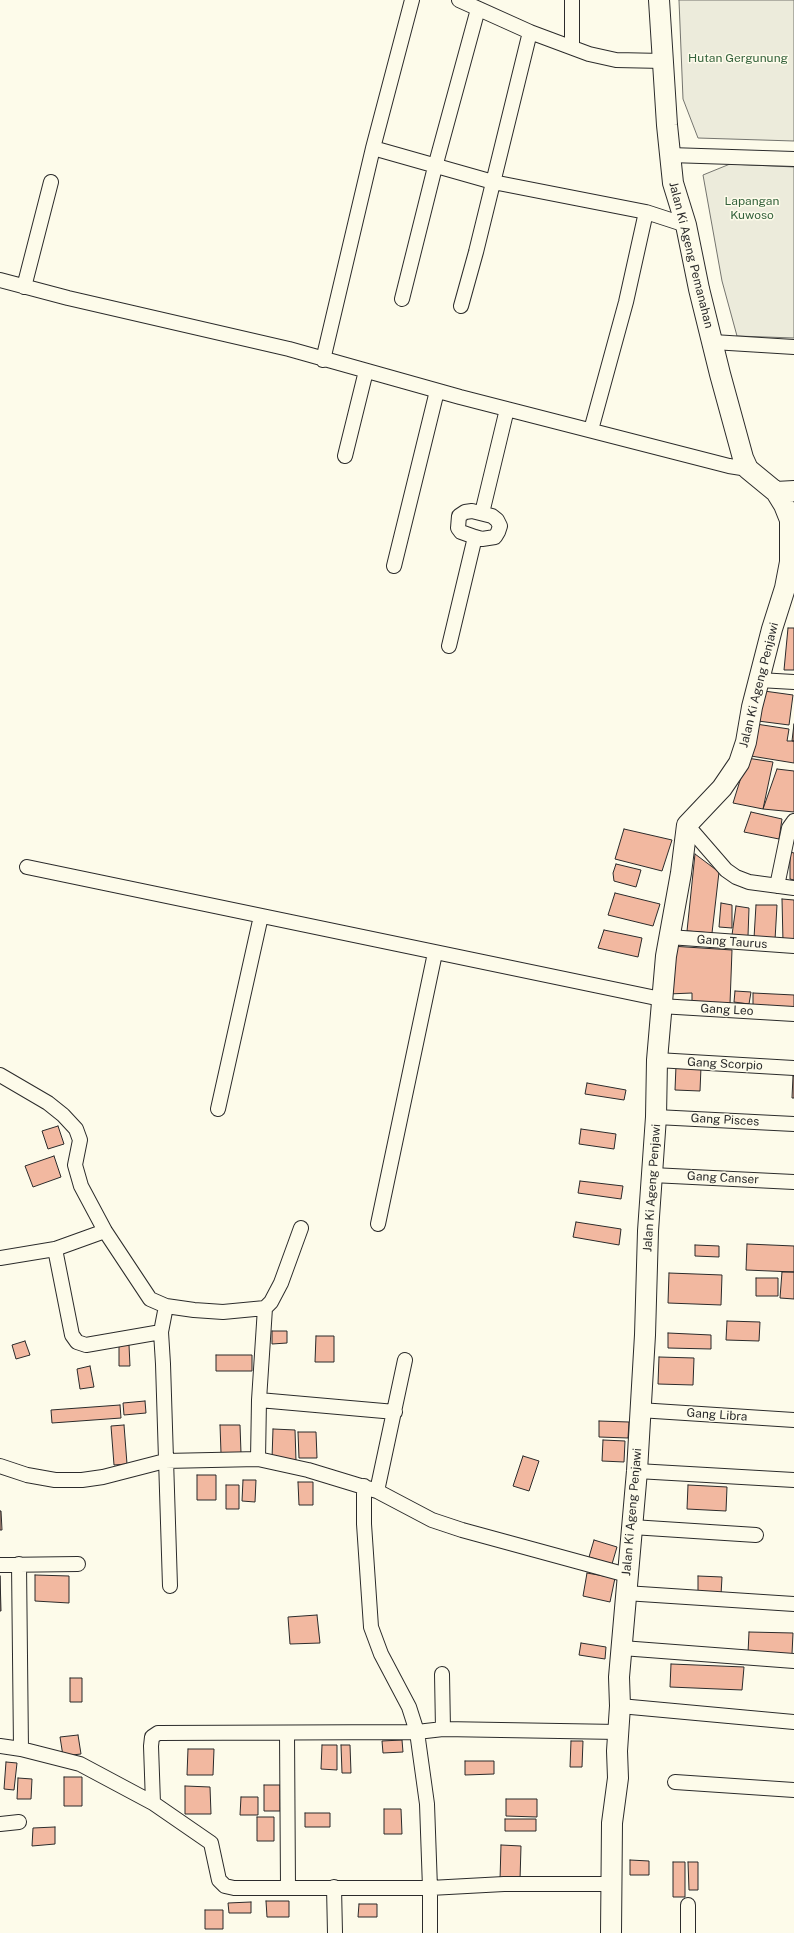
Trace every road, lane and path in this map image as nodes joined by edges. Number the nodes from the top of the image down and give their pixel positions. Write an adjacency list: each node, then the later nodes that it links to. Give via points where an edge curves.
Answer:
1 (412, 0): 9 (street)
2 (459, 0): 5 (street)
3 (572, 0): 7 (street)
4 (659, 0): 8 (main road, Jalan Ki Ageng Pemanahan)
5 (478, 9): 6 (street); 12 (street)
6 (530, 32): 7 (street); 14 (street)
7 (572, 47): 8 (street, via 616,60)
8 (663, 61): 10 (main road, Jalan Ki Ageng Pemanahan)
9 (373, 148): 12 (street); 23 (street)
10 (670, 155): 11 (street); 16 (main road, Jalan Ki Ageng Pemanahan, via 673,183)
11 (794, 159)
12 (435, 166): 14 (street); 19 (street)
13 (50, 182): 18 (street)
14 (493, 182): 15 (street); 20 (street)
15 (646, 212): 16 (street); 27 (street, via 626,302)
16 (686, 225): 21 (main road, Jalan Ki Ageng Pemanahan, via 698,289)
17 (0, 280): 18 (street)
18 (24, 287): 23 (street, via 181,323)
19 (402, 299)
20 (461, 306)
21 (713, 342): 22 (street); 29 (main road, Jalan Ki Ageng Pemanahan, via 736,437)
22 (794, 347)
23 (323, 360): 24 (street)
24 (366, 371): 25 (street); 28 (street)
25 (437, 391): 26 (street); 33 (street)
26 (507, 409): 27 (street); 31 (street)
27 (591, 430): 29 (street)
28 (345, 456)
29 (748, 469): 30 (main road)
30 (785, 492): 35 (main road, Jalan Ki Ageng Penjawi, via 784,505 790,520 790,562)
31 (482, 513): 32 (street, via 492,516 500,526 495,536); 32 (street, via 466,512 459,516 457,522 461,532)
32 (475, 537): 34 (street)
33 (394, 566)
34 (449, 646)
35 (759, 680): 36 (street); 38 (main road, Jalan Ki Ageng Penjawi, via 746,742 738,763 722,788)
36 (794, 682)
37 (794, 821): 39 (street, via 789,828)
38 (687, 825): 41 (street, via 726,870 736,877 749,882); 44 (main road, Jalan Ki Ageng Penjawi)
39 (790, 847): 41 (street)
40 (28, 867): 43 (street, Gang Leo)
41 (777, 886): 42 (street)
42 (794, 888)
43 (261, 916): 46 (street, Gang Leo); 52 (street)
44 (669, 937): 45 (street, Gang Taurus); 47 (main road, Jalan Ki Ageng Penjawi)
45 (794, 946)
46 (435, 953): 47 (street, Gang Leo); 57 (street)
47 (660, 1003): 48 (street, Gang Leo); 49 (main road, Jalan Ki Ageng Penjawi)
48 (794, 1014)
49 (656, 1060): 50 (street, Gang Scorpio); 53 (main road, Jalan Ki Ageng Penjawi)
50 (794, 1068)
51 (0, 1075): 59 (street, via 48,1103 76,1129 80,1140 75,1159 75,1172)
52 (218, 1109)
53 (656, 1117): 54 (street, Gang Pisces); 55 (main road, Jalan Ki Ageng Penjawi)
54 (794, 1124)
55 (652, 1175): 56 (street, Gang Canser); 67 (main road, Jalan Ki Ageng Penjawi)
56 (794, 1182)
57 (378, 1224)
58 (300, 1228): 63 (street, via 278,1290)
59 (105, 1230): 60 (street); 62 (street, via 150,1299)
60 (55, 1249): 61 (street); 64 (street, via 72,1335 77,1342 86,1345)
61 (0, 1258)
62 (166, 1306): 63 (street, via 223,1312); 64 (street)
63 (265, 1308): 66 (street)
64 (161, 1332): 71 (street, via 164,1364)
65 (404, 1360): 68 (street)
66 (259, 1400): 68 (street); 70 (street)
67 (639, 1410): 69 (street, Gang Libra); 73 (main road, Jalan Ki Ageng Penjawi)
68 (395, 1412): 75 (street)
69 (794, 1420)
70 (258, 1459): 71 (street); 75 (street, via 308,1470)
71 (165, 1461): 72 (street, via 82,1480 55,1480); 82 (street)
72 (0, 1466)
73 (637, 1471): 74 (street); 76 (main road, Jalan Ki Ageng Penjawi)
74 (794, 1480)
75 (370, 1489): 81 (street, via 432,1520); 90 (street, via 364,1524 371,1627 409,1707)
76 (632, 1527): 77 (street); 81 (main road, Jalan Ki Ageng Penjawi)
77 (756, 1535)
78 (19, 1564): 79 (street); 80 (street); 93 (street)
79 (78, 1564)
80 (0, 1565)
81 (626, 1584): 83 (street); 84 (main road, Jalan Ki Ageng Penjawi)
82 (170, 1586)
83 (794, 1604)
84 (622, 1648): 85 (street); 87 (main road, Jalan Ki Ageng Penjawi)
85 (794, 1661)
86 (442, 1674): 89 (street)
87 (619, 1719): 88 (street); 89 (street); 99 (main road, Jalan Ki Ageng Penjawi)
88 (794, 1722)
89 (443, 1729): 90 (street)
90 (417, 1732): 91 (street); 102 (street, via 427,1804)
91 (287, 1733): 96 (street, via 154,1735 151,1746); 100 (street)
92 (0, 1746): 93 (street)
93 (21, 1749): 96 (street, via 80,1764)
94 (675, 1782): 95 (street)
95 (794, 1790)
96 (154, 1803): 100 (street, via 211,1843 219,1880 225,1886)
97 (19, 1822): 98 (street)
98 (0, 1824)
99 (611, 1884): 102 (street, via 504,1884); 106 (main road, Jalan Ki Ageng Penjawi)
100 (288, 1887): 101 (street)
101 (334, 1887): 102 (street); 104 (street)
102 (430, 1888): 105 (street)
103 (688, 1905): 107 (street)
104 (335, 1933)
105 (430, 1933)
106 (611, 1933)
107 (688, 1933)

